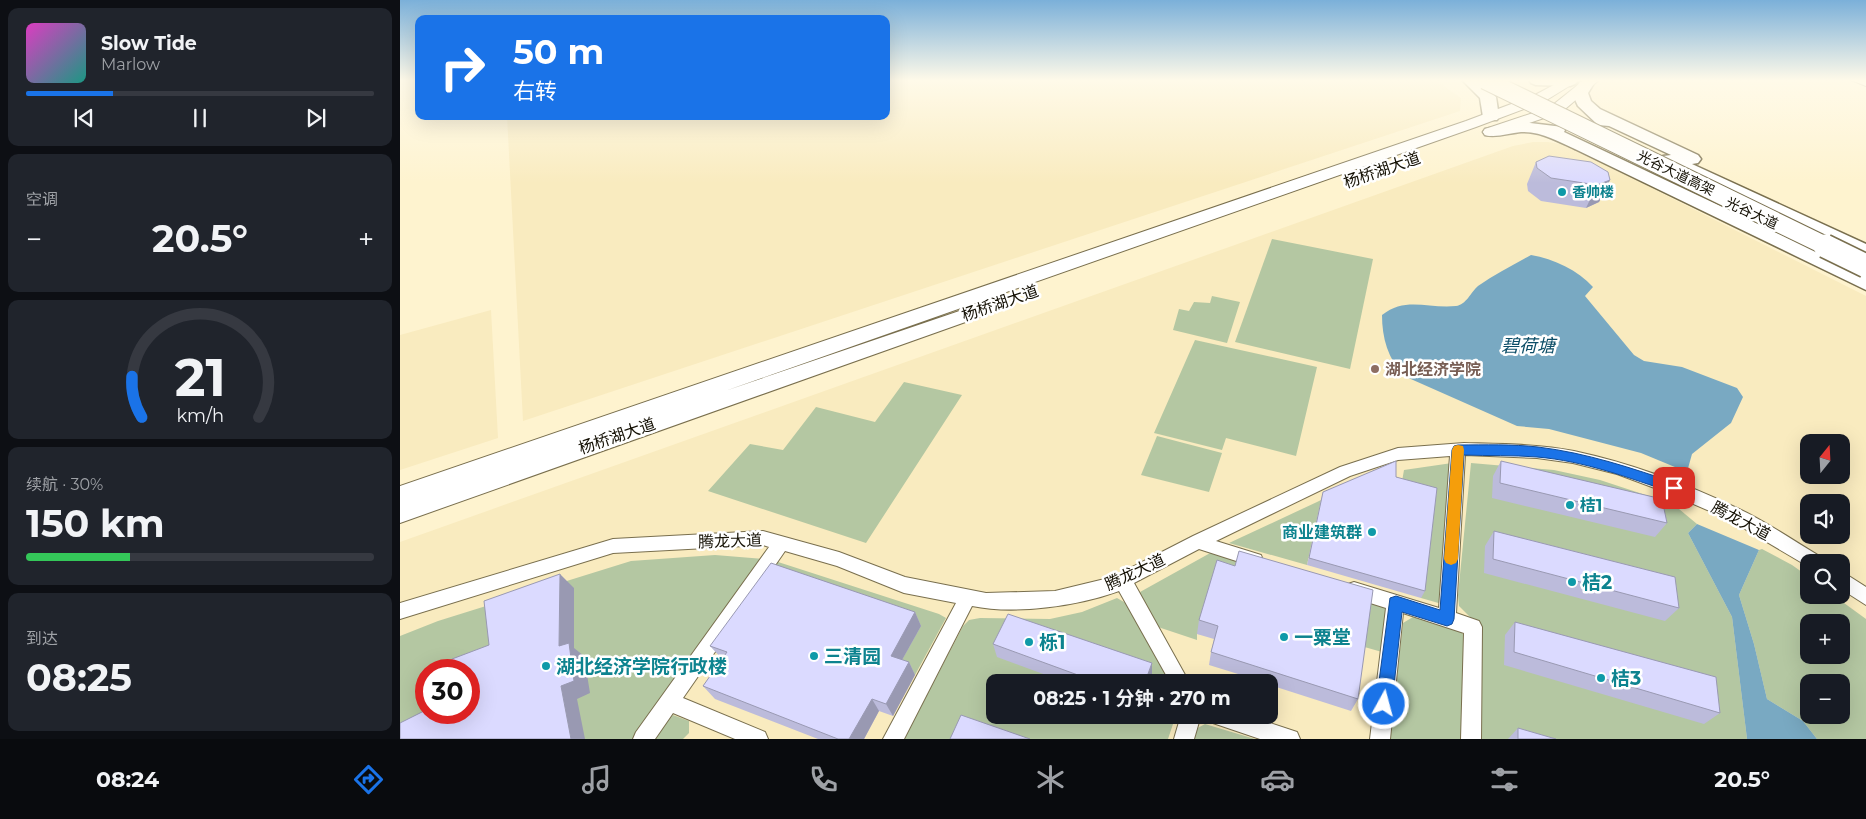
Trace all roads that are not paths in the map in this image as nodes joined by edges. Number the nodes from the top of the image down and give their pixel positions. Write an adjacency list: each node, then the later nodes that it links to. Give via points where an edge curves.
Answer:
1 (1490, 114): 10 (main road)
2 (1526, 114): 10 (main road, 杨桥湖大道)
3 (1547, 114): 16 (main road, via 1583,146)
4 (1549, 114): 19 (highway, 光谷大道高架, bridge)
5 (1551, 114): 18 (highway, 光谷大道高架, bridge)
6 (1551, 114): 12 (main road, 光谷大道)
7 (1554, 114): 11 (main road, 光谷大道)
8 (1595, 114): 11 (main road)
9 (1598, 114): 14 (main road)
10 (1491, 124): 22 (main road, 杨桥湖大道); 23 (main road, 杨桥湖大道)
11 (1654, 153): 13 (main road, 光谷大道)
12 (1711, 194): 16 (main road); 19 (main road, 光谷大道)
13 (1798, 220): 15 (main road); 17 (main road, 光谷大道)
14 (1866, 237)
15 (1866, 245)
16 (1795, 248): 20 (main road)
17 (1866, 251)
18 (1866, 260)
19 (1866, 266)
20 (1866, 283)
21 (1458, 450): 24 (street, 腾龙大道, via 1398,454 1345,471); 26 (street, 腾龙大道, via 1537,452 1618,468 1734,514); 35 (street)
22 (400, 496)
23 (400, 513)
24 (1199, 541): 27 (street); 28 (street, 腾龙大道)
25 (780, 543): 31 (street, 腾龙大道, via 839,559 904,585); 34 (street, 腾龙大道, via 763,538 613,546); 37 (street)
26 (1802, 554)
27 (1271, 565)
28 (1123, 581): 31 (street, 腾龙大道, via 1055,599 986,601); 36 (street)
29 (1850, 585): 32 (street)
30 (1338, 586): 33 (street)
31 (968, 597): 42 (street)
32 (1866, 597)
33 (1396, 603): 35 (street); 45 (street)
34 (400, 611)
35 (1447, 619): 46 (street, via 1474,627)
36 (1175, 674)
37 (669, 702): 40 (street); 41 (street)
38 (1188, 724): 43 (street)
39 (1244, 724): 44 (street)
40 (643, 739)
41 (758, 739)
42 (893, 739)
43 (1184, 739)
44 (1290, 739)
45 (1380, 739)
46 (1471, 739)

